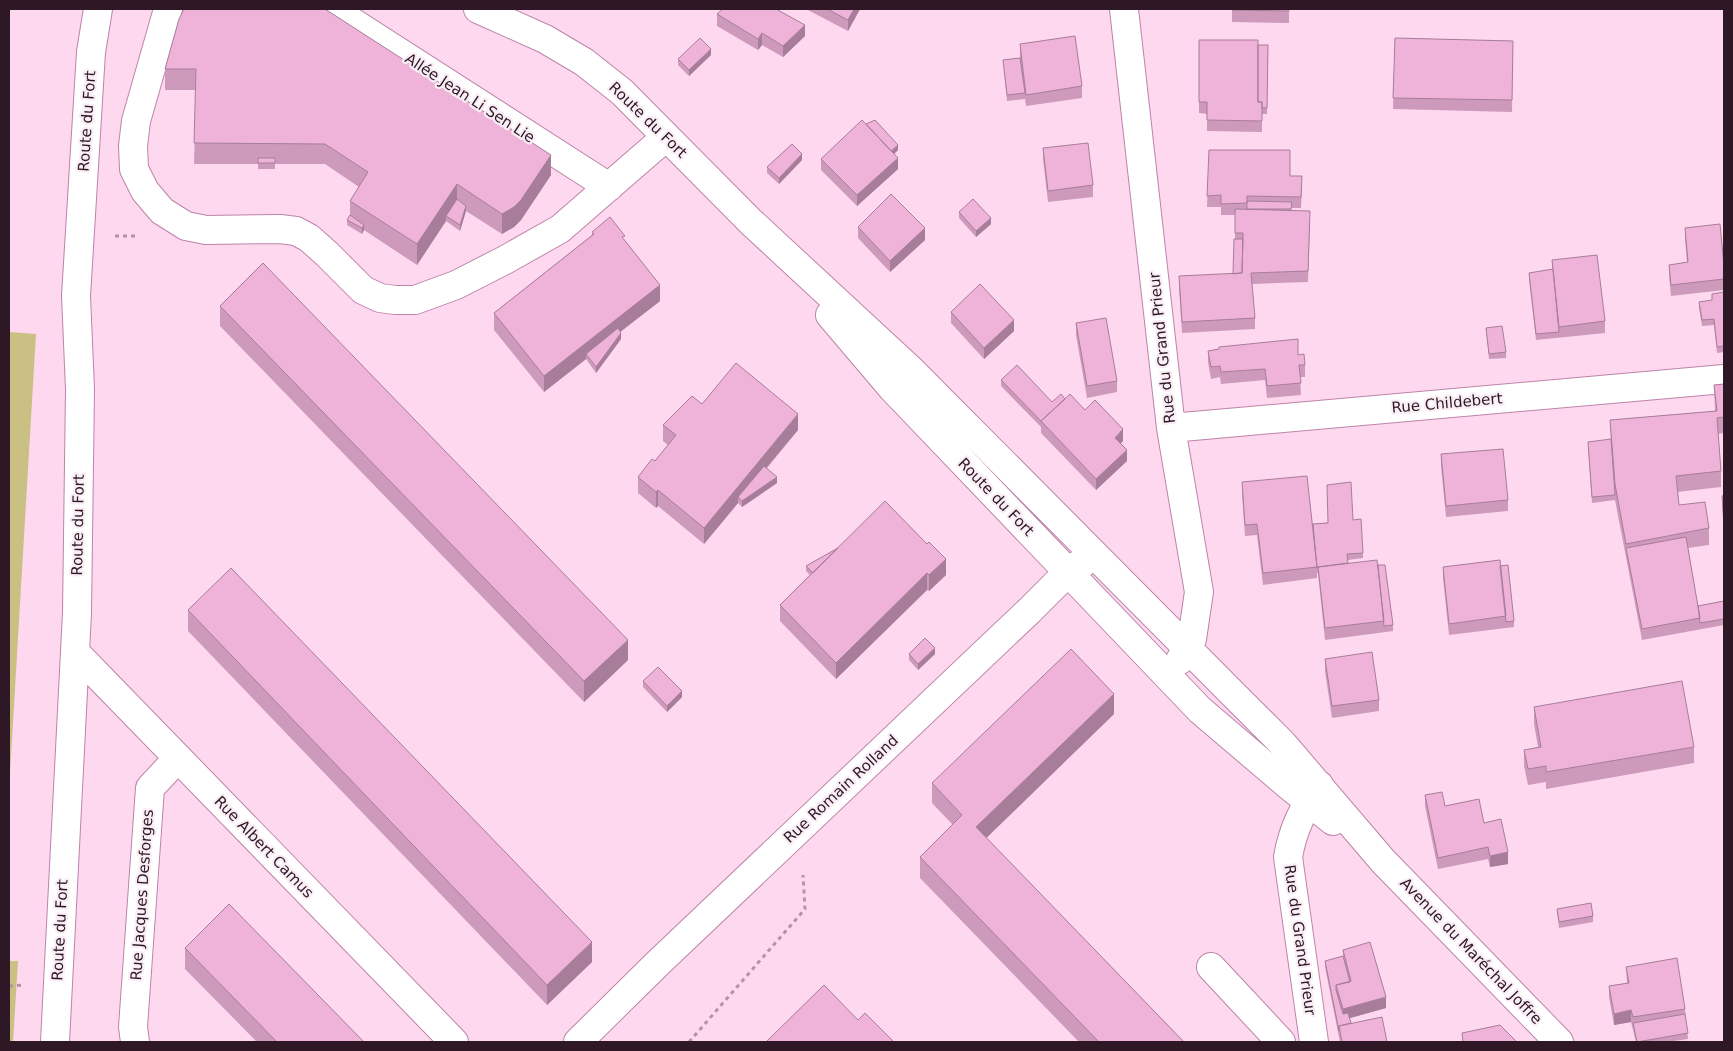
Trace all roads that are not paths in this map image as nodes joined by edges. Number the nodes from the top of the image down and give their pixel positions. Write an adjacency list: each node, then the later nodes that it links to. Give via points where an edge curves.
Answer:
1 (98, 9): 14 (street, Route du Fort, via 91,52 76,296 80,389)
2 (168, 9): 7 (street, via 132,146 134,169 145,191 162,211 186,226 206,230 280,228 296,231 321,248 363,290 388,299 415,300 456,285 560,229)
3 (332, 9): 7 (street, Allée Jean Li Sen Lie)
4 (478, 9): 6 (street, Route du Fort, via 545,39 584,62 622,92)
5 (1124, 9): 10 (street, Rue du Grand Prieur)
6 (666, 137): 7 (street); 8 (street, Route du Fort)
7 (608, 187)
8 (751, 222): 11 (street, Route du Fort, via 892,388); 12 (street, Route du Fort, via 912,371)
9 (1724, 379): 10 (street, Rue Childebert)
10 (1171, 428): 13 (street, Rue du Grand Prieur, via 1199,592)
11 (1067, 573): 12 (street, Rue Romain Rolland, via 1078,564 1085,563); 15 (street, Route du Fort); 24 (street, Rue Romain Rolland)
12 (1115, 575): 13 (street, Route du Fort)
13 (1188, 649): 15 (street, Rue du Grand Prieur); 16 (street, Route du Fort)
14 (75, 652): 17 (street, Rue Albert Camus); 21 (street, Route du Fort)
15 (1168, 678): 18 (street, Route du Fort)
16 (1232, 693): 19 (street, Avenue du Maréchal Joffre, via 1282,744)
17 (178, 758): 22 (street, Rue Jacques Desforges, via 150,788 133,1026); 23 (street, Rue Albert Camus)
18 (1255, 758): 19 (street, Avenue du Maréchal Joffre)
19 (1314, 793): 26 (street, Rue du Grand Prieur, via 1291,836 1288,857); 27 (street, Avenue du Maréchal Joffre)
20 (1211, 967): 25 (street)
21 (55, 1042)
22 (135, 1042)
23 (454, 1042)
24 (578, 1042)
25 (1281, 1042)
26 (1314, 1042)
27 (1559, 1042)

